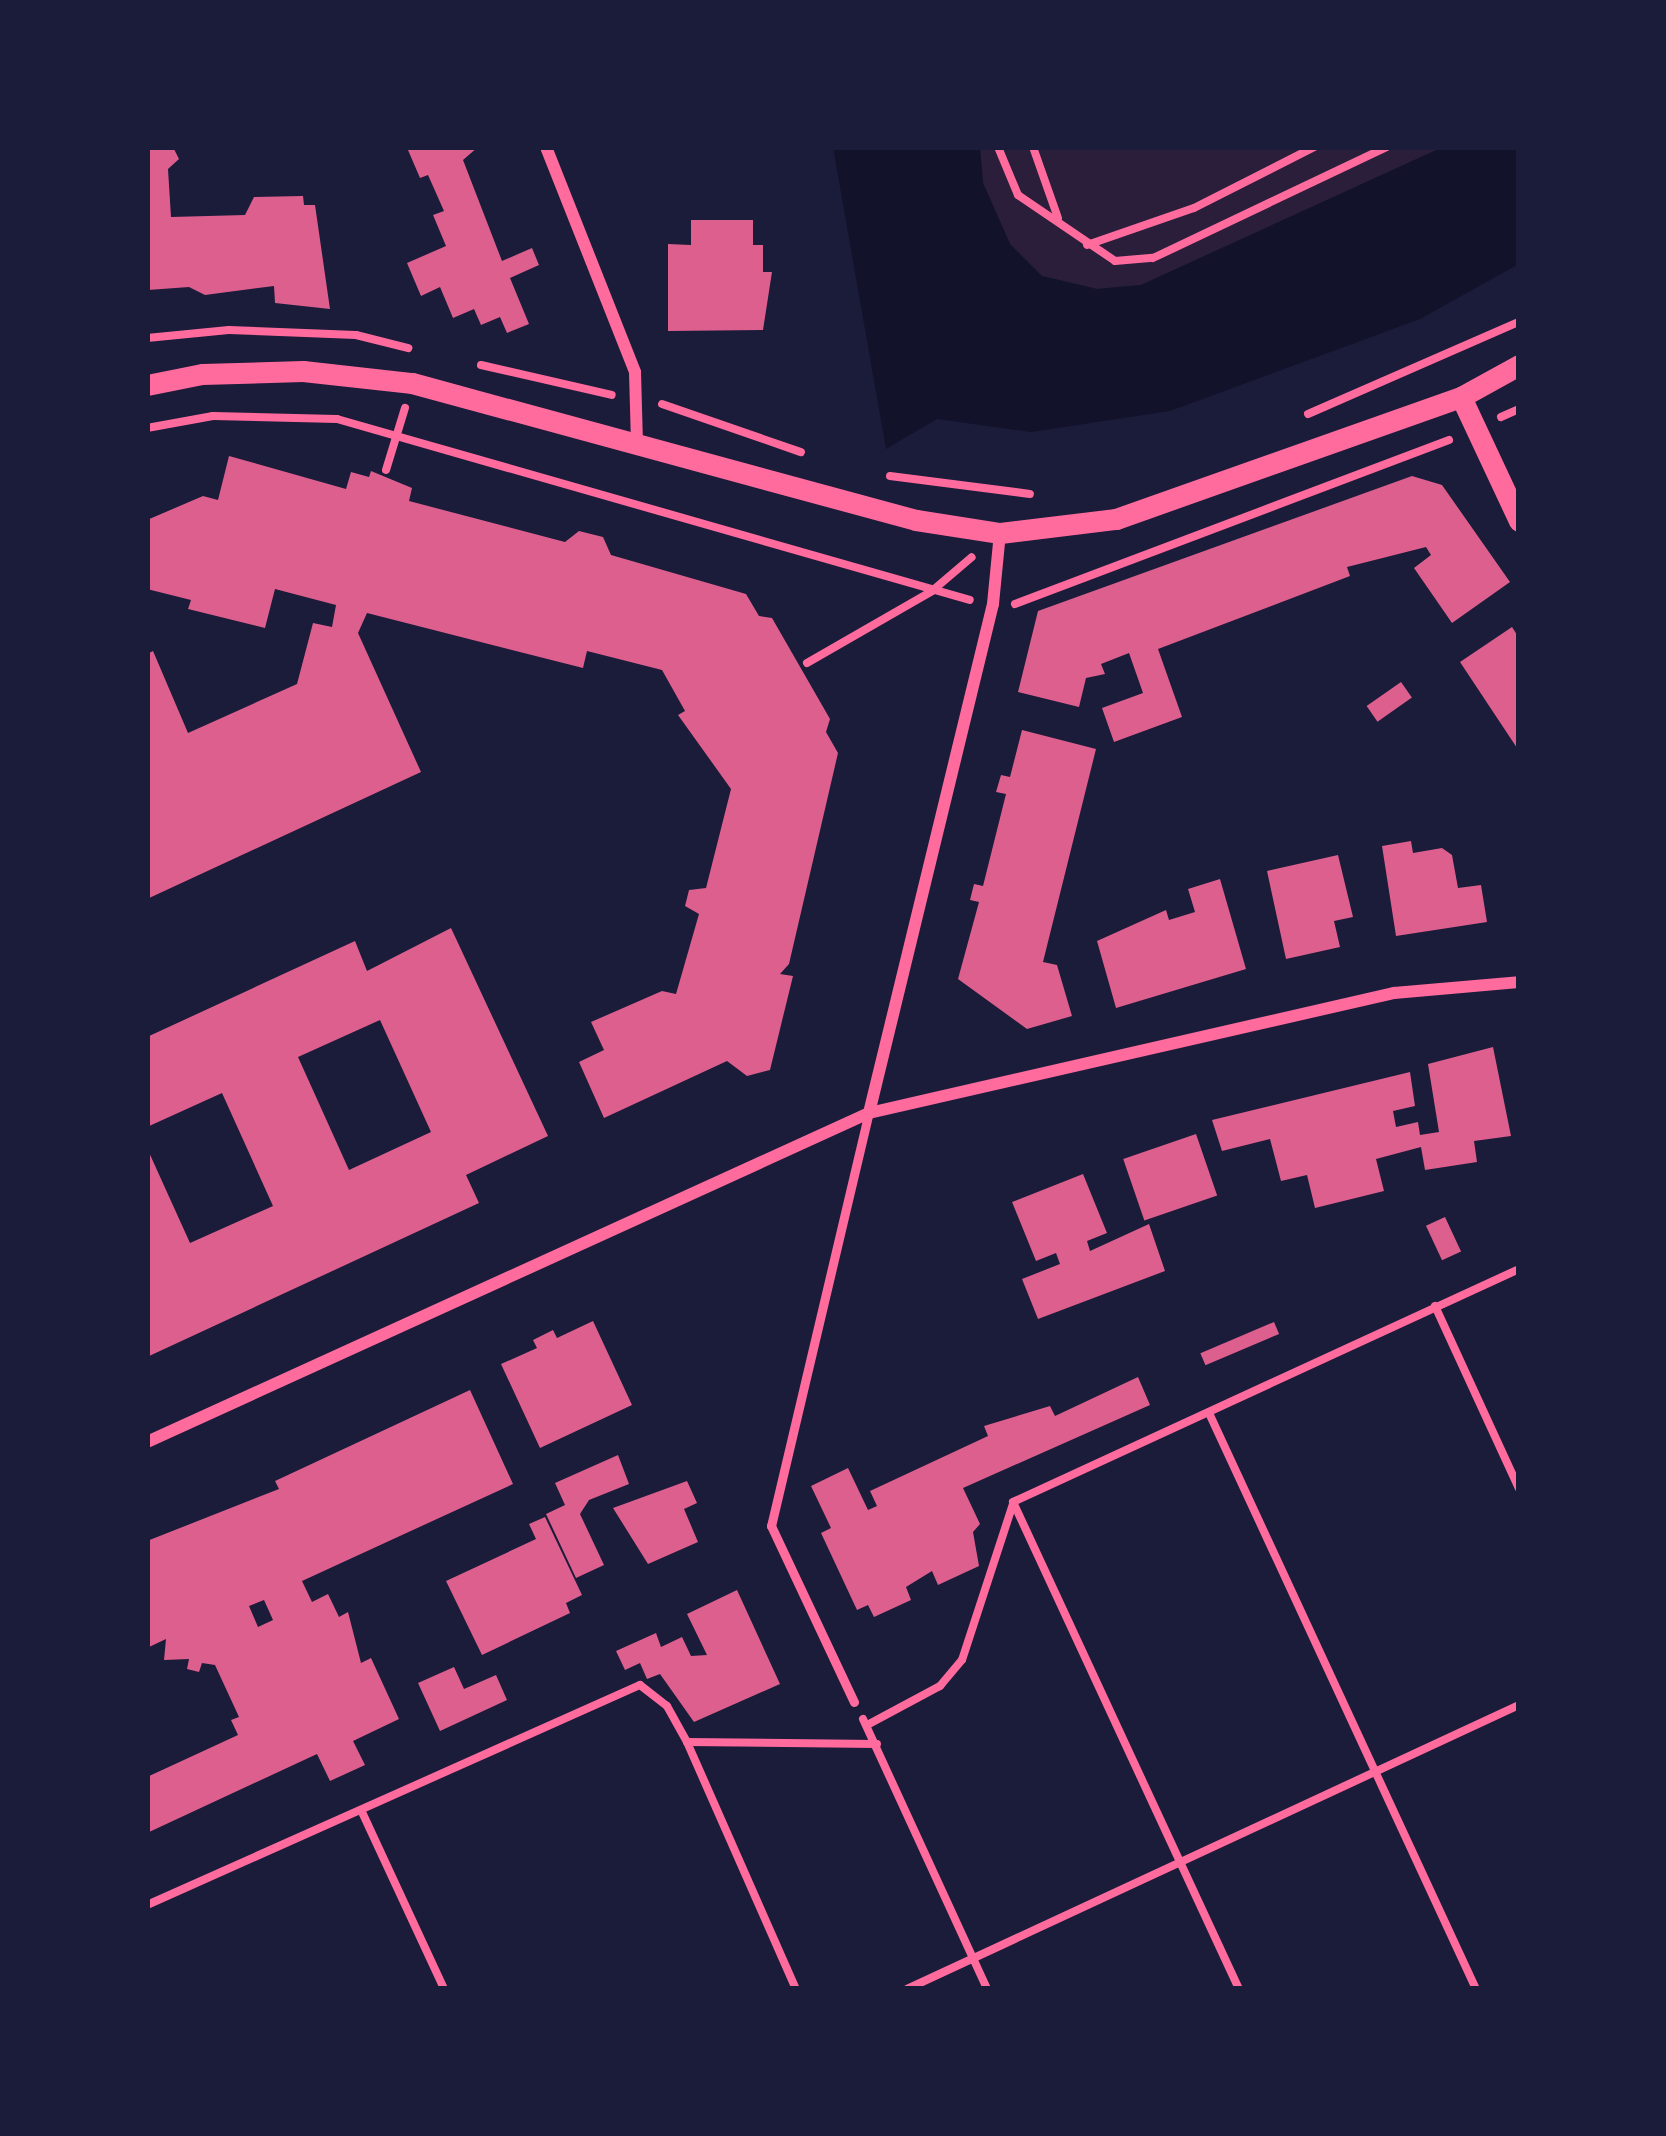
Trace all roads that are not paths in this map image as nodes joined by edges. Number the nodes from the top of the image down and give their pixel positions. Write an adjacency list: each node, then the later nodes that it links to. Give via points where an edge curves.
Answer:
1 (546, 147): 5 (street, via 635,372)
2 (1519, 365): 4 (street)
3 (147, 385): 5 (street, via 303,371 412,383)
4 (1462, 398): 6 (street); 7 (street, via 1116,519)
5 (637, 444): 7 (street, via 916,520)
6 (1519, 521)
7 (1000, 533): 9 (street, via 994,604)
8 (1519, 982): 9 (street, via 1394,992)
9 (869, 1113): 10 (street); 11 (lane, via 771,1526)
10 (147, 1442)
11 (854, 1702)

